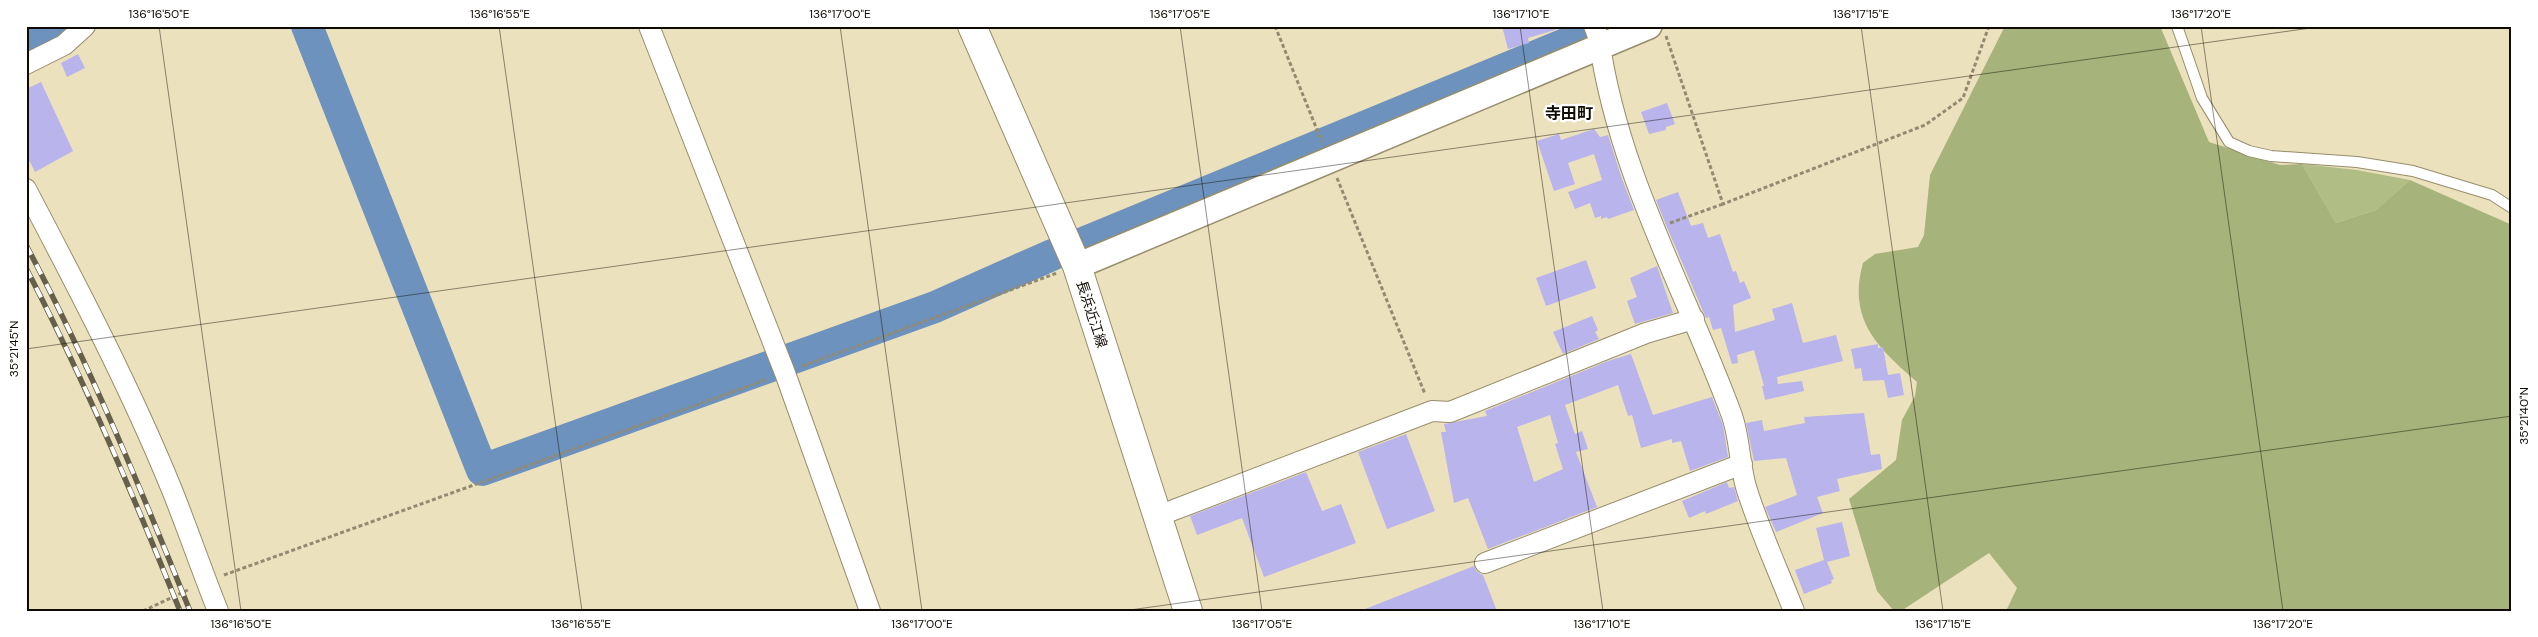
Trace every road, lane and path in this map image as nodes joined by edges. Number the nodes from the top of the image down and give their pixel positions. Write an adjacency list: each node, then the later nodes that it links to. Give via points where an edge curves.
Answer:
1 (85, 26): 10 (street)
2 (648, 26): 21 (street)
3 (972, 26): 19 (main road, 長浜近江線)
4 (1275, 26): 13 (path)
5 (1649, 26): 9 (street)
6 (1663, 26): 16 (path)
7 (1989, 26): 16 (path, via 1963,98 1925,125)
8 (2177, 26): 17 (lane, via 2202,98 2229,142 2271,156 2356,162 2413,171 2492,195)
9 (1597, 38): 14 (street); 18 (street, via 1617,124)
10 (64, 45): 11 (street); 12 (street, via 42,67)
11 (26, 64)
12 (26, 76)
13 (1319, 134)
14 (1330, 160): 19 (street); 22 (path)
15 (26, 189): 26 (street, via 145,431)
16 (1723, 204): 18 (path)
17 (2512, 208)
18 (1653, 229): 20 (street)
19 (1077, 266): 21 (path); 24 (main road, 長浜近江線)
20 (1694, 319): 22 (street, via 1646,333 1450,412); 23 (street, via 1732,415)
21 (782, 365): 26 (path); 29 (street)
22 (1432, 411): 24 (street)
23 (1742, 464): 25 (street); 31 (street, via 1746,486)
24 (1158, 516): 30 (main road, 長浜近江線)
25 (1485, 564)
26 (206, 582): 27 (path); 28 (street)
27 (143, 611)
28 (218, 611)
29 (870, 611)
30 (1188, 611)
31 (1794, 611)

